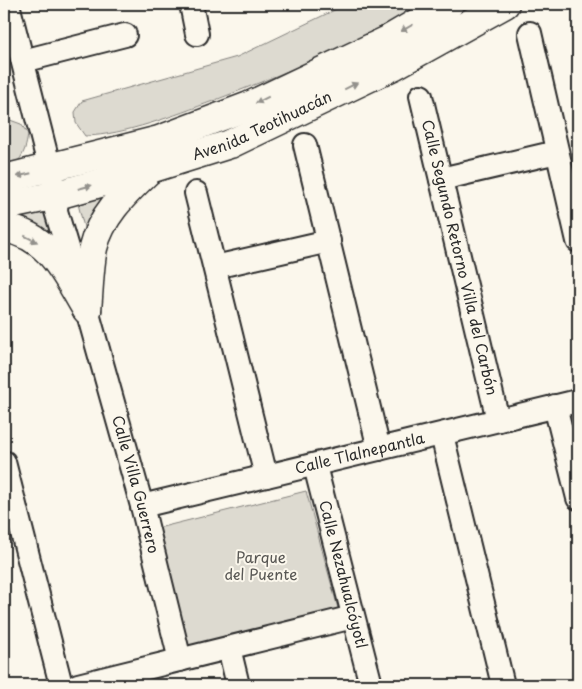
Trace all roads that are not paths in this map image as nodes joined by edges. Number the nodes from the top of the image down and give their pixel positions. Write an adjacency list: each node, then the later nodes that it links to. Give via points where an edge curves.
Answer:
1 (191, 4): 6 (street)
2 (450, 4): 12 (main road, Avenida Teotihuacán, one-way to 12, via 386,41 249,106 159,140)
3 (505, 4): 13 (main road, Avenida Teotihuacán, one-way to 3, via 230,144 396,65)
4 (8, 11): 8 (street, Calle Villa Guerrero)
5 (530, 33): 11 (street)
6 (197, 34)
7 (125, 36): 8 (street)
8 (23, 61): 12 (street, Calle Villa Guerrero)
9 (421, 96): 15 (street, Calle Segundo Retorno Villa del Carbón)
10 (305, 145): 20 (street)
11 (557, 152): 15 (street); 21 (street)
12 (49, 169): 14 (main road, Avenida Teotihuacán, one-way to 14); 17 (street, Calle Villa Guerrero)
13 (150, 169): 17 (main road, Avenida Teotihuacán, one-way to 13); 23 (main road, via 118,200 102,224 93,249)
14 (4, 179)
15 (441, 179): 26 (street, Calle Segundo Retorno Villa del Carbón)
16 (196, 193): 22 (street)
17 (56, 195): 18 (main road, Avenida Teotihuacán); 23 (street, Calle Villa Guerrero, via 64,208)
18 (4, 206)
19 (4, 228): 23 (main road, one-way to 23, via 36,240 55,257)
20 (328, 241): 22 (street); 28 (street)
21 (578, 241)
22 (215, 267): 31 (street)
23 (87, 310): 33 (street, Calle Villa Guerrero)
24 (578, 401): 25 (street, Calle Tlalnepantla)
25 (555, 406): 26 (street, Calle Tlalnepantla); 32 (street)
26 (498, 420): 27 (street, Calle Tlalnepantla)
27 (442, 435): 28 (street, Calle Tlalnepantla); 42 (street)
28 (379, 449): 30 (street, Calle Tlalnepantla)
29 (4, 462): 38 (street)
30 (315, 466): 31 (street, Calle Tlalnepantla); 34 (street, Calle Nezahualcóyotl)
31 (266, 476): 33 (street, Calle Tlalnepantla)
32 (578, 498)
33 (142, 506): 36 (street, Calle Villa Guerrero)
34 (353, 617): 35 (street); 41 (street, Calle Nezahualcóyotl)
35 (229, 648): 36 (street); 40 (street)
36 (180, 660): 37 (street)
37 (114, 681): 39 (street)
38 (61, 685)
39 (78, 685)
40 (238, 685)
41 (371, 685)
42 (503, 685)

